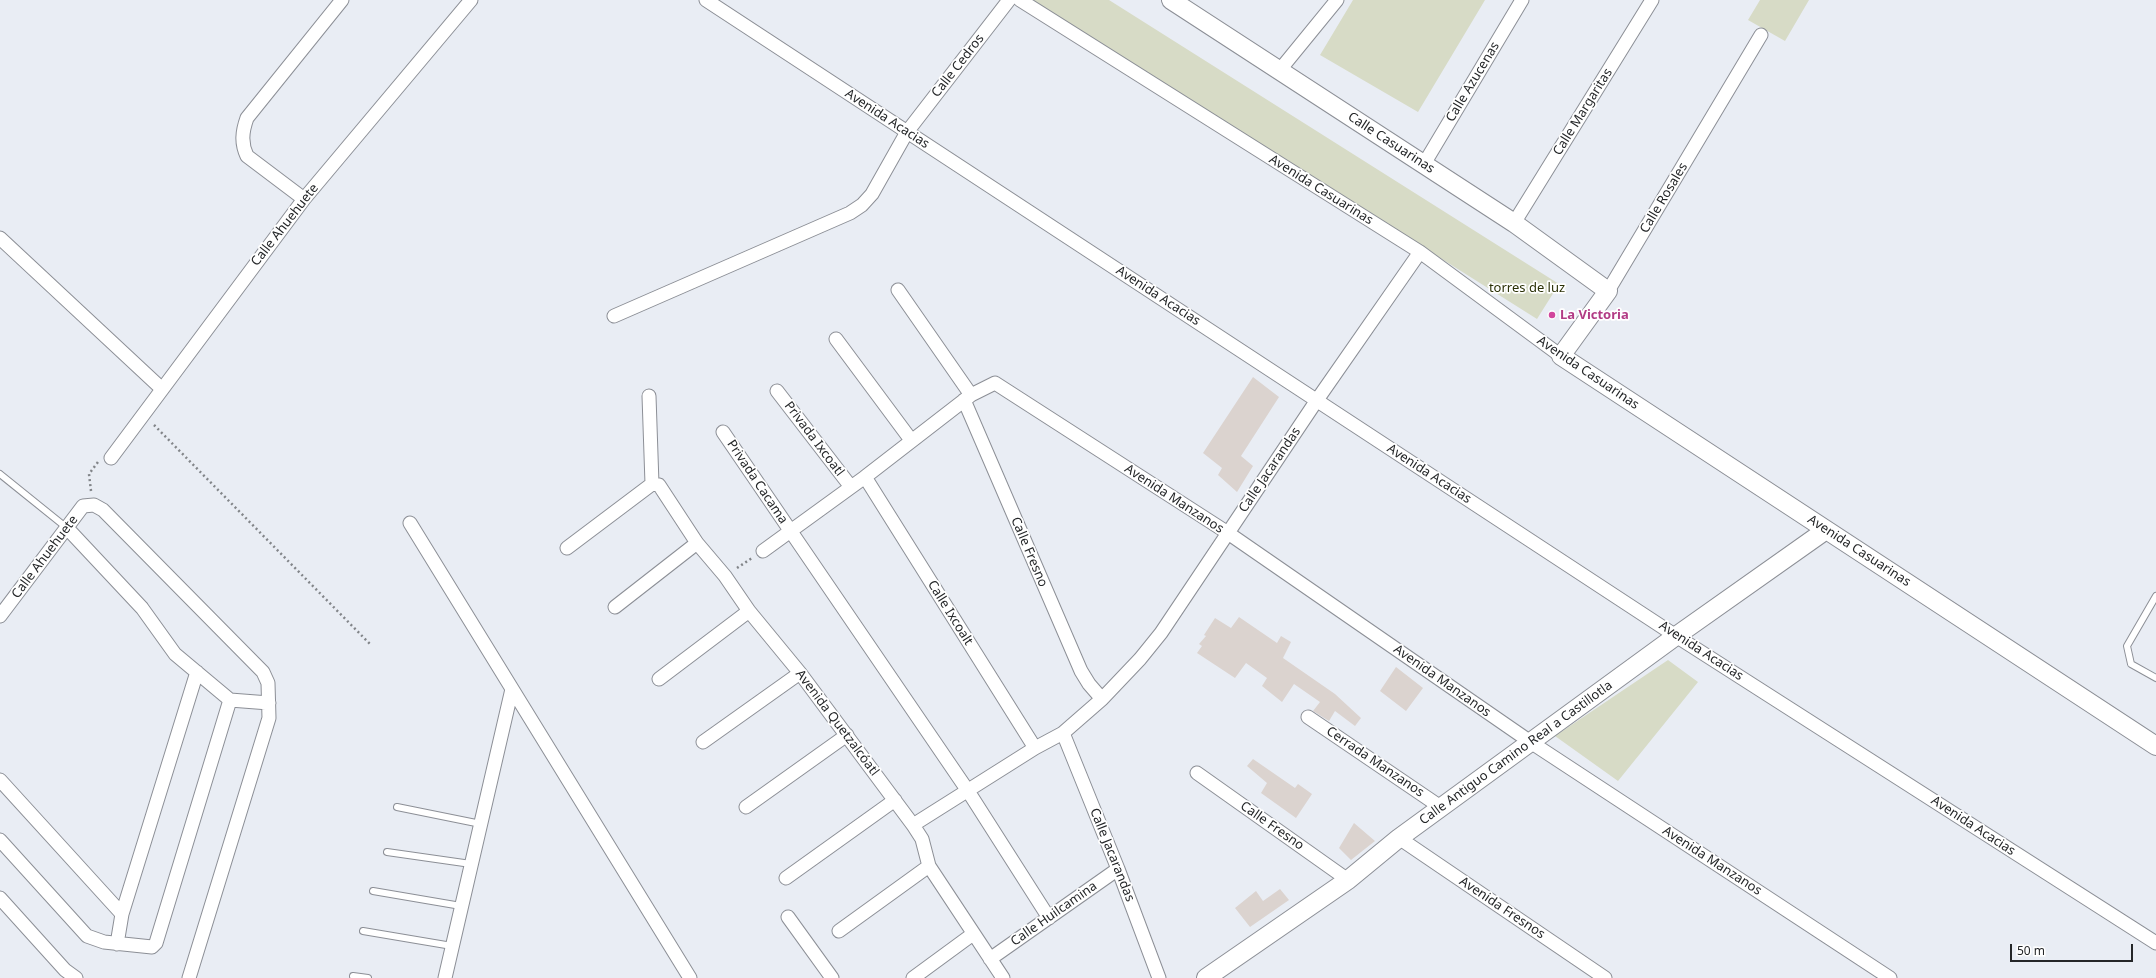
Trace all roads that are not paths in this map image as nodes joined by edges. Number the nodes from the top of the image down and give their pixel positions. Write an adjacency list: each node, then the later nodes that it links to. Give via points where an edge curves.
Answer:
1 (342, 0): 14 (street, via 247,118 243,128 243,148 247,156)
2 (471, 0): 14 (street, Calle Ahuehuete)
3 (706, 0): 12 (street, Avenida Acacias)
4 (1009, 0): 12 (street, Calle Cedros)
5 (1020, 0): 17 (street, Avenida Casuarinas)
6 (1171, 0): 11 (street, Calle Casuarinas)
7 (1337, 0): 11 (street)
8 (1522, 0): 13 (street, Calle Azucenas)
9 (1652, 0): 15 (street, Calle Margaritas)
10 (1761, 35): 19 (street, Calle Rosales)
11 (1279, 71): 13 (street, Calle Casuarinas)
12 (907, 132): 20 (street, Calle Cedros, via 872,194 850,213); 27 (street, Avenida Acacias)
13 (1424, 164): 15 (street, Calle Casuarinas)
14 (304, 199): 23 (street, Calle Ahuehuete)
15 (1514, 223): 19 (street, Calle Casuarinas)
16 (0, 238): 23 (street)
17 (1420, 252): 22 (street, Avenida Casuarinas); 27 (street, Calle Jacarandas)
18 (898, 290): 26 (street, Calle Fresno)
19 (1608, 291): 22 (street, Calle Rosales)
20 (614, 316)
21 (836, 339): 29 (street)
22 (1561, 356): 37 (street, Avenida Casuarinas)
23 (162, 389): 30 (street, Calle Ahuehuete)
24 (777, 390): 34 (street, Privada Ixcoatl)
25 (649, 396): 33 (street)
26 (967, 397): 29 (street); 39 (street, Avenida Manzanos, via 995,383); 53 (street, Calle Fresno, via 1081,671)
27 (1317, 400): 39 (street, Calle Jacarandas); 47 (street, Avenida Acacias)
28 (723, 432): 38 (street, Privada Cacama)
29 (911, 440): 32 (street)
30 (111, 458)
31 (0, 474): 36 (lane)
32 (865, 477): 34 (street); 62 (street, Calle Ixcoalt)
33 (652, 484): 40 (street, Avenida Quetzalcóatl, via 658,485); 41 (street)
34 (851, 487): 38 (street)
35 (410, 523): 52 (street)
36 (67, 528): 46 (street, Calle Ahuehuete); 48 (street, via 142,608 175,654); 55 (street, Calle Ahuehuete, via 83,506 94,505 103,510 263,672 268,683)
37 (1826, 530): 47 (street, Calle Antiguo Camino Real a Castillotla); 61 (street, Avenida Casuarinas)
38 (791, 531): 42 (street); 65 (street, Privada Cacama)
39 (1228, 533): 53 (street, Calle Jacarandas, via 1140,660); 60 (street, Avenida Manzanos)
40 (697, 543): 44 (street); 45 (street, Avenida Quetzalcóatl, via 725,576)
41 (567, 548)
42 (763, 551)
43 (2156, 596): 50 (lane, via 2127,646 2131,664)
44 (615, 607)
45 (749, 611): 49 (street, Avenida Quetzalcóatl); 51 (street)
46 (0, 616)
47 (1676, 636): 60 (street, Calle Antiguo Camino Real a Castillotla); 89 (street, Avenida Acacias)
48 (197, 672): 54 (street); 83 (street)
49 (800, 673): 58 (street, Avenida Quetzalcóatl); 59 (street)
50 (2156, 678)
51 (659, 679)
52 (512, 689): 70 (street); 98 (street)
53 (1102, 699): 57 (street, Calle Jacarandas)
54 (230, 700): 55 (street); 90 (street, via 156,943 146,948)
55 (269, 703): 95 (street, via 269,718)
56 (1308, 717): 69 (street, Cerrada Manzanos)
57 (1063, 733): 62 (street, Calle Jacarandas); 77 (street, Calle Jacarandas)
58 (846, 735): 66 (street, Avenida Quetzalcóatl); 68 (street)
59 (703, 742)
60 (1532, 743): 69 (street, Calle Antiguo Camino Real a Castillotla); 105 (street, Avenida Manzanos)
61 (2156, 746)
62 (1035, 748): 65 (street, Calle Jacarandas)
63 (1197, 773): 79 (street, Calle Fresno)
64 (0, 780): 83 (street)
65 (968, 792): 71 (street, Calle Jacarandas); 85 (street, Privada Cacama)
66 (895, 800): 71 (street, Avenida Quetzalcóatl); 78 (street)
67 (397, 807): 70 (lane)
68 (746, 807)
69 (1442, 808): 72 (street, Calle Antiguo Camino Real a Castillotla)
70 (481, 824): 75 (street)
71 (912, 825): 76 (street, Avenida Quetzalcóatl, via 922,839)
72 (1399, 838): 79 (street, Calle Antiguo Camino Real a Castillotla); 104 (street, Avenida Fresnos)
73 (0, 840): 90 (street, via 87,936)
74 (387, 852): 75 (lane)
75 (471, 864): 82 (street)
76 (929, 866): 87 (street); 88 (street, Avenida Quetzalcóatl)
77 (1118, 869): 85 (street, Calle Huilcamina); 102 (street, Calle Jacarandas)
78 (786, 878)
79 (1348, 880): 103 (street, Calle Antiguo Camino Real a Castillotla)
80 (373, 891): 82 (lane)
81 (0, 898): 94 (street, via 65,970)
82 (462, 906): 91 (street)
83 (122, 914): 90 (street)
84 (788, 917): 99 (street)
85 (1049, 918): 92 (street, Calle Huilcamina)
86 (362, 931): 91 (lane)
87 (839, 931)
88 (973, 934): 92 (street, Avenida Quetzalcóatl); 100 (street)
89 (2156, 943)
90 (117, 944)
91 (452, 946): 97 (street)
92 (990, 959): 101 (street, Avenida Quetzalcóatl)
93 (353, 976): 96 (lane)
94 (76, 978)
95 (189, 978)
96 (368, 978)
97 (445, 978)
98 (690, 978)
99 (832, 978)
100 (914, 978)
101 (1003, 978)
102 (1159, 978)
103 (1206, 978)
104 (1605, 978)
105 (1890, 978)

